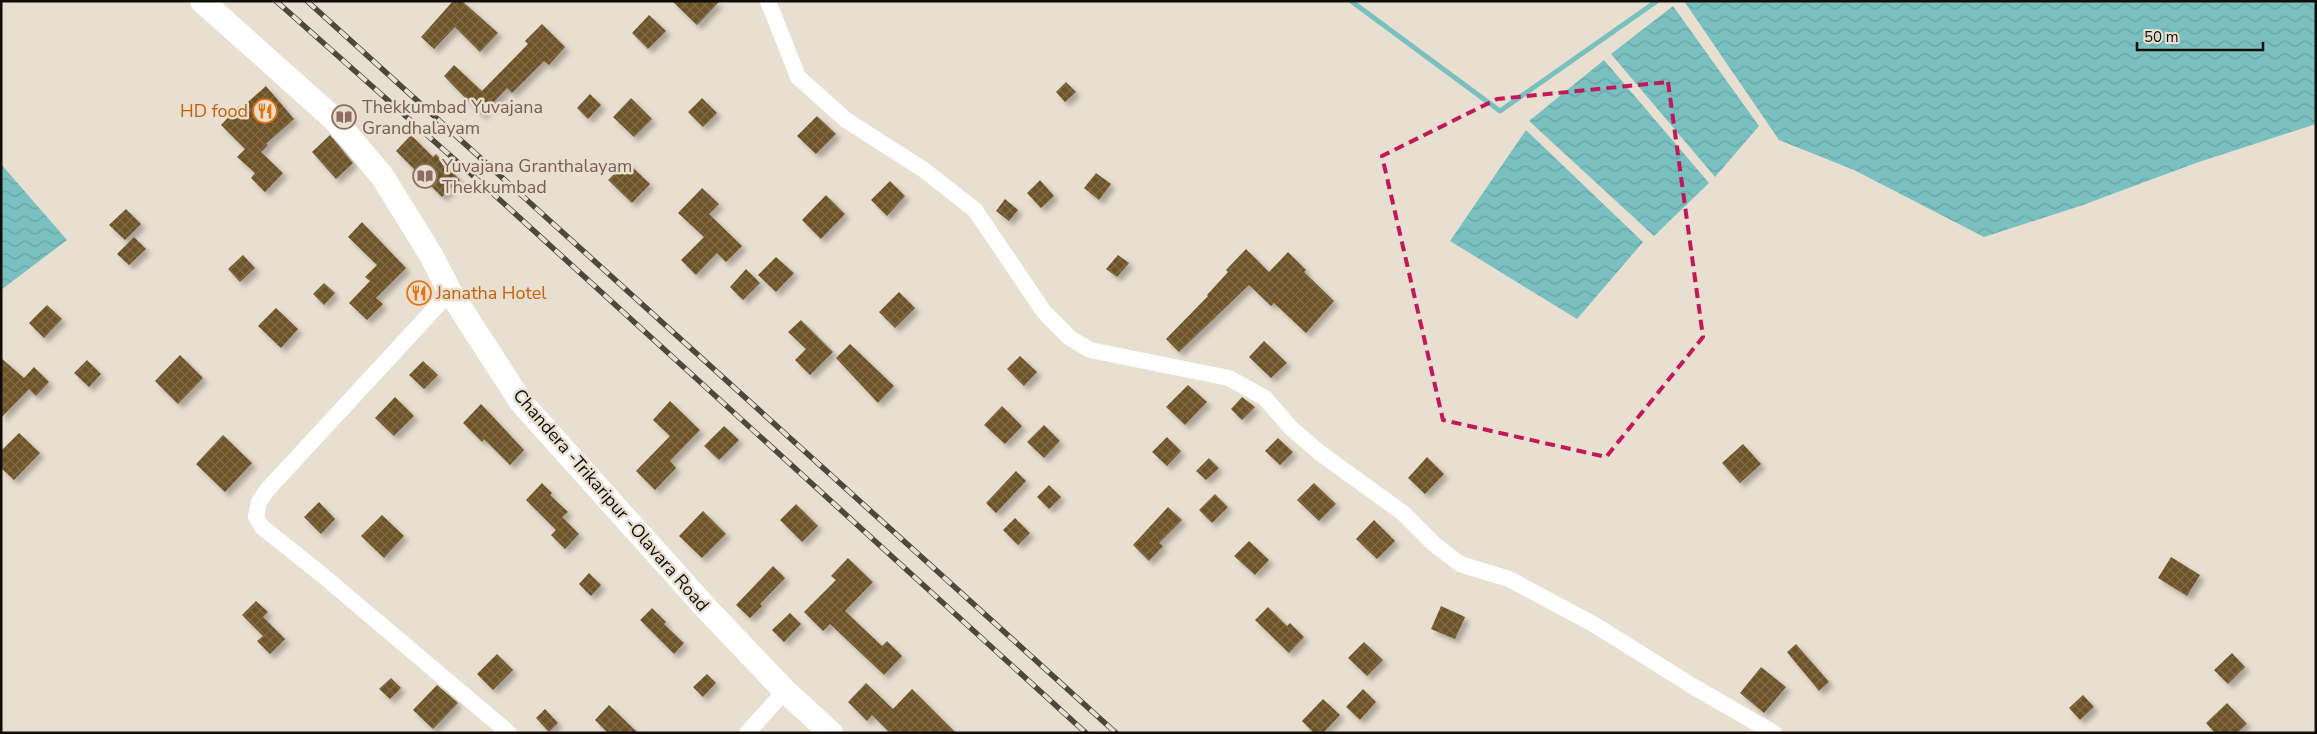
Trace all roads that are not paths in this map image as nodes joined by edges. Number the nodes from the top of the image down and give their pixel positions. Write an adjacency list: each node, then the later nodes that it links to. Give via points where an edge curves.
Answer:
1 (202, 1): 3 (main road, Chandera -Trikaripur -Olavara Road, via 334,119 382,176)
2 (768, 1): 8 (street, via 798,77 846,120 924,170 974,210 1044,312 1070,338 1090,350 1229,378 1265,398 1320,454 1403,513 1460,564 1509,579 1596,625)
3 (450, 292): 4 (main road, Chandera -Trikaripur -Olavara Road, via 521,402); 5 (street, via 267,490 259,502 256,517 262,527)
4 (785, 692): 6 (street); 7 (main road, Chandera -Trikaripur -Olavara Road)
5 (508, 733)
6 (748, 733)
7 (831, 733)
8 (1774, 733)

